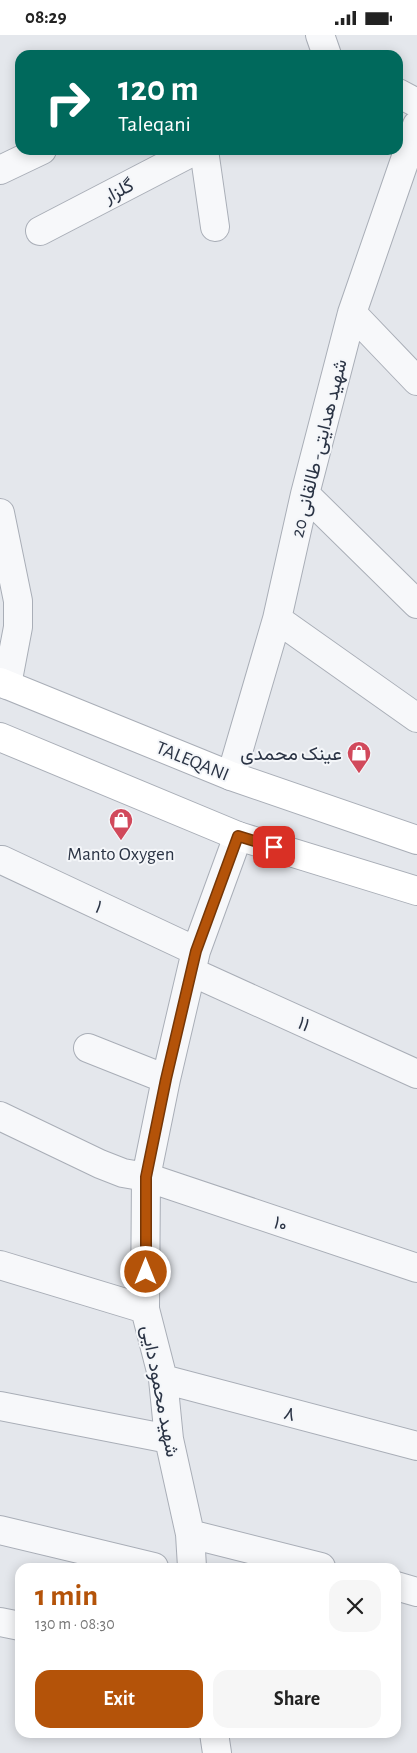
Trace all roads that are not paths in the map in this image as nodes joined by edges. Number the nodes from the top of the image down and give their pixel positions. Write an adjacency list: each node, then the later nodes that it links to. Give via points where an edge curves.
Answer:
1 (320, 35): 2 (street)
2 (326, 50)
3 (403, 96): 4 (street)
4 (417, 103)
5 (417, 125): 12 (street, شهید هدایتی- طالقانی 20)
6 (32, 155): 9 (street)
7 (186, 155): 11 (street, گلزار)
8 (205, 155): 10 (street)
9 (0, 171)
10 (215, 227)
11 (40, 231)
12 (352, 313): 13 (street); 14 (street, شهید هدایتی- طالقانی 20)
13 (417, 381)
14 (305, 494): 16 (street); 17 (street, شهید هدایتی- طالقانی 20)
15 (0, 513): 18 (street, via 19,615)
16 (417, 604)
17 (277, 619): 19 (street); 21 (street, شهید هدایتی- طالقانی 20)
18 (4, 684): 21 (main road, TALEQANI)
19 (417, 718)
20 (0, 737): 22 (main road)
21 (231, 776): 23 (main road, TALEQANI)
22 (238, 836): 25 (main road); 26 (street, شهید محمود دایی)
23 (417, 839)
24 (2, 860): 26 (street, ۱)
25 (417, 891)
26 (194, 961): 28 (street, ۱۱); 29 (street, شهید محمود دایی)
27 (88, 1048): 29 (street)
28 (417, 1074)
29 (166, 1079): 31 (street, شهید محمود دایی)
30 (0, 1116): 31 (street, ۱۰, via 100,1164)
31 (146, 1177): 33 (street, ۱۰); 34 (street, شهید محمود دایی)
32 (0, 1265): 34 (street)
33 (417, 1269)
34 (145, 1309): 35 (street, شهید محمود دایی)
35 (163, 1379): 37 (street, شهید محمود دایی); 38 (street, ۸)
36 (0, 1406): 37 (street)
37 (169, 1439): 40 (street, شهید محمود دایی)
38 (417, 1446)
39 (0, 1531): 41 (street)
40 (190, 1534): 42 (street, شهید محمود دایی); 43 (street)
41 (137, 1563)
42 (192, 1563)
43 (305, 1563)
44 (401, 1588): 45 (street)
45 (417, 1592)
46 (0, 1622): 47 (street)
47 (15, 1625)
48 (214, 1738): 49 (street)
49 (216, 1753)

